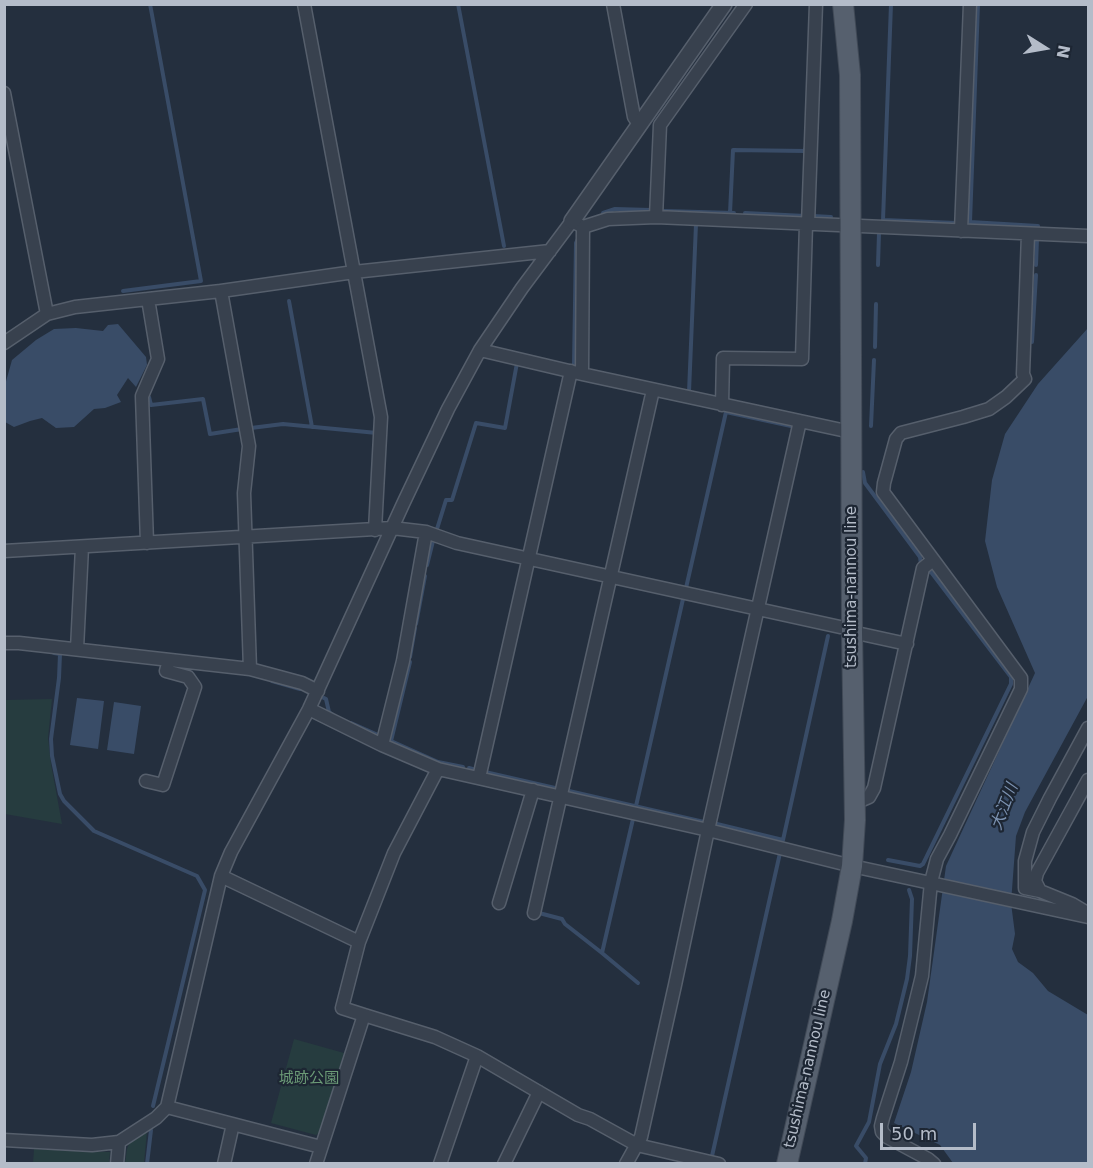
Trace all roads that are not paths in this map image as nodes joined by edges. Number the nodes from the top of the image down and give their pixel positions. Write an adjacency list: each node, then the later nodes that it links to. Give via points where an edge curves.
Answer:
1 (304, 4): 19 (street)
2 (612, 4): 9 (street, via 634,117)
3 (724, 4): 9 (street)
4 (746, 4): 11 (street, via 660,126)
5 (816, 4): 13 (street)
6 (843, 4): 14 (main road, tsushima-nannou line, via 850,75)
7 (970, 4): 15 (street)
8 (4, 93): 10 (street)
9 (639, 124): 12 (street)
10 (8, 129): 22 (street)
11 (656, 218): 12 (street); 13 (street)
12 (577, 224): 18 (street); 25 (street)
13 (807, 224): 14 (street); 27 (street, via 802,359 723,358)
14 (850, 226): 15 (street); 29 (main road, tsushima-nannou line)
15 (961, 231): 16 (street)
16 (1028, 234): 17 (street); 38 (street, via 1025,379 989,408 901,433 896,440 883,492)
17 (1089, 236)
18 (550, 251): 19 (street); 24 (street)
19 (354, 272): 20 (street); 31 (street, via 381,417)
20 (221, 291): 21 (street); 33 (street, via 249,446)
21 (148, 299): 22 (street); 34 (street, via 158,359 142,396)
22 (47, 314): 23 (street)
23 (4, 343)
24 (480, 350): 25 (street); 30 (street)
25 (576, 373): 26 (street); 37 (street)
26 (653, 390): 27 (street); 39 (street)
27 (722, 405): 28 (street)
28 (800, 421): 29 (street); 40 (street)
29 (851, 432): 41 (main road, tsushima-nannou line)
30 (392, 528): 31 (street); 32 (street); 47 (street)
31 (375, 530): 33 (street)
32 (426, 532): 37 (street); 50 (street, via 404,661)
33 (245, 536): 34 (street); 46 (street)
34 (147, 543): 35 (street)
35 (81, 547): 36 (street); 44 (street)
36 (4, 551)
37 (529, 559): 39 (street); 52 (street)
38 (933, 560): 43 (street, via 924,568); 61 (street, via 1021,678 1021,689 937,859)
39 (610, 577): 40 (street); 56 (street)
40 (759, 609): 41 (street); 58 (street)
41 (852, 630): 43 (street); 57 (main road, tsushima-nannou line)
42 (4, 643): 44 (street)
43 (907, 644): 57 (street, via 874,788 869,797)
44 (77, 650): 45 (street)
45 (169, 660): 46 (street); 54 (street, via 166,671 188,677 195,687 163,785)
46 (250, 669): 47 (street)
47 (318, 691): 48 (street)
48 (309, 709): 50 (street); 60 (street)
49 (1089, 728): 62 (street, via 1046,807 1025,861 1025,888)
50 (382, 745): 51 (street)
51 (438, 769): 52 (street); 66 (street, via 394,853)
52 (479, 778): 55 (street)
53 (1089, 780): 62 (street, via 1037,873 1035,881)
54 (146, 781)
55 (533, 790): 56 (street); 63 (street)
56 (561, 796): 58 (street); 64 (street)
57 (855, 803): 59 (main road, tsushima-nannou line)
58 (708, 830): 59 (street); 74 (street)
59 (852, 866): 61 (street); 83 (main road, tsushima-nannou line)
60 (220, 876): 66 (street); 70 (street)
61 (934, 883): 65 (street); 84 (street, via 922,976 881,1126 887,1137)
62 (1040, 891): 65 (street)
63 (499, 903)
64 (534, 914)
65 (1089, 916)
66 (359, 942): 67 (street, via 342,1008)
67 (364, 1015): 68 (street, via 435,1037); 75 (street)
68 (477, 1056): 69 (street); 79 (street)
69 (539, 1092): 74 (street); 80 (street)
70 (167, 1107): 71 (street); 73 (street)
71 (233, 1125): 75 (street); 77 (street)
72 (4, 1140): 73 (street, via 92,1145)
73 (119, 1142): 76 (street)
74 (637, 1145): 81 (street); 82 (street)
75 (321, 1147): 78 (street)
76 (117, 1164)
77 (224, 1164)
78 (316, 1164)
79 (440, 1164)
80 (504, 1164)
81 (626, 1164)
82 (719, 1164)
83 (787, 1164)
84 (934, 1164)

